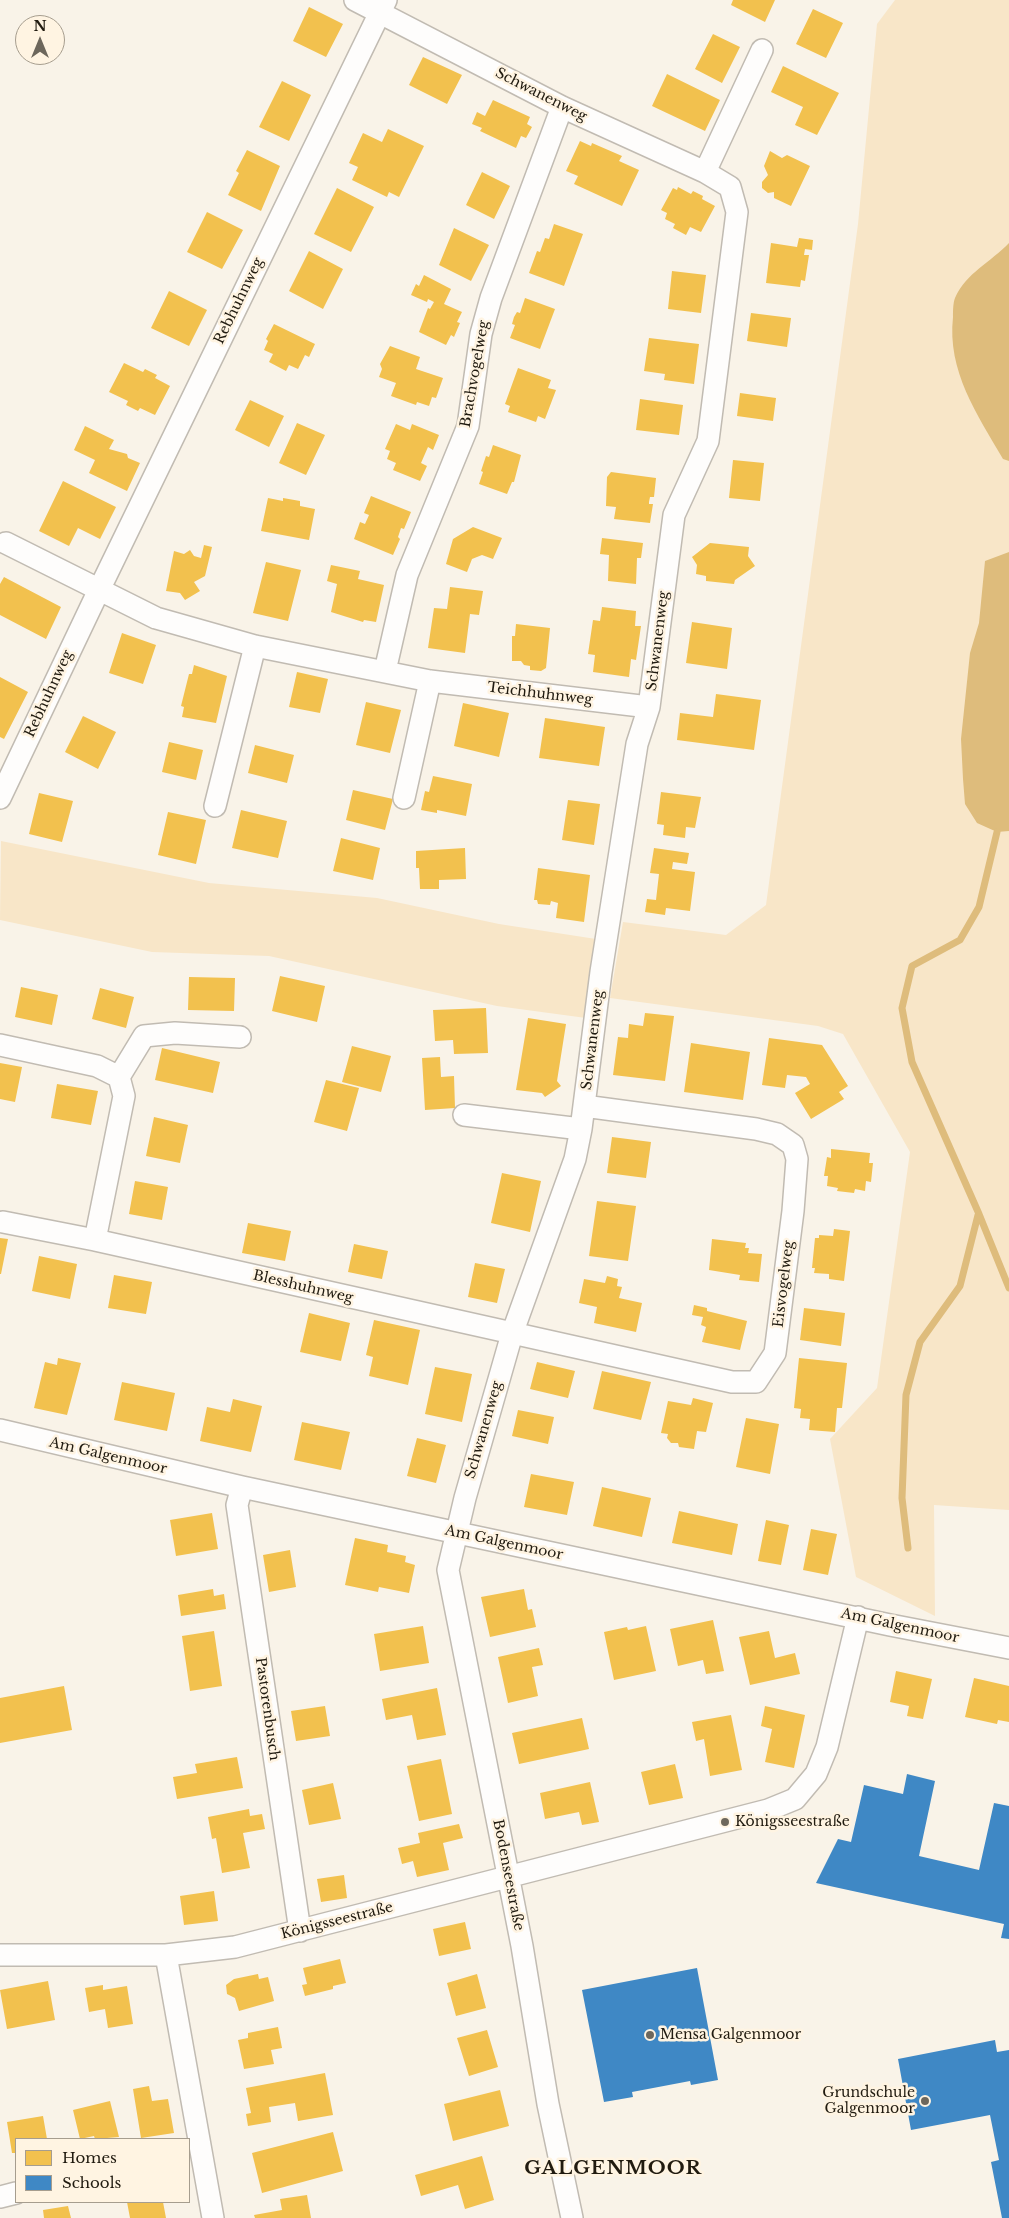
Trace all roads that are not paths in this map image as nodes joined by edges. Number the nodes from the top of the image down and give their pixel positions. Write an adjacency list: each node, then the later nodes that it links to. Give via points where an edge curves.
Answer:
1 (355, 0): 2 (street)
2 (384, 6): 4 (street, Schwanenweg); 7 (street, Rebhuhnweg)
3 (762, 50): 5 (street)
4 (562, 107): 5 (street, Schwanenweg); 9 (street, Brachvogelweg, via 490,298 480,334 468,426 407,575)
5 (705, 172): 11 (street, Schwanenweg, via 730,187 737,212 708,441 674,515)
6 (6, 542): 7 (street)
7 (99, 590): 8 (street, Teichhuhnweg, via 156,618); 12 (street, Rebhuhnweg)
8 (255, 646): 9 (street, Teichhuhnweg); 14 (street)
9 (385, 671): 10 (street, Teichhuhnweg)
10 (430, 682): 11 (street, Teichhuhnweg); 13 (street)
11 (649, 708): 18 (street, Schwanenweg, via 637,744 601,972)
12 (0, 798)
13 (404, 798)
14 (215, 806)
15 (240, 1037): 17 (street, via 175,1033 144,1036)
16 (0, 1045): 17 (street, via 98,1066)
17 (119, 1077): 22 (street, via 124,1096)
18 (584, 1106): 20 (street, Schwanenweg); 23 (street, Eisvogelweg, via 756,1129 777,1134 793,1146 797,1159 793,1211 775,1353 756,1382 732,1382)
19 (464, 1115): 20 (street)
20 (581, 1129): 23 (street, Schwanenweg, via 575,1159)
21 (3, 1222): 22 (street, Blesshuhnweg)
22 (95, 1240): 23 (street, Blesshuhnweg)
23 (512, 1334): 26 (street, Schwanenweg)
24 (0, 1430): 25 (street, Am Galgenmoor)
25 (242, 1488): 26 (street, Am Galgenmoor); 30 (street, Pastorenbusch, via 237,1505)
26 (456, 1533): 27 (street, Am Galgenmoor); 29 (street, Bodenseestraße, via 448,1570)
27 (858, 1617): 28 (street, Am Galgenmoor); 29 (street, Königsseestraße, via 827,1747 816,1774 795,1799 768,1810)
28 (1009, 1648)
29 (508, 1878): 30 (street, Königsseestraße); 37 (street, Bodenseestraße)
30 (300, 1931): 32 (street, Königsseestraße, via 235,1947)
31 (0, 1955): 32 (street, Königsseestraße)
32 (166, 1955): 33 (street)
33 (195, 2158): 36 (street)
34 (15, 2193): 35 (street)
35 (0, 2197)
36 (213, 2218)
37 (572, 2218)

